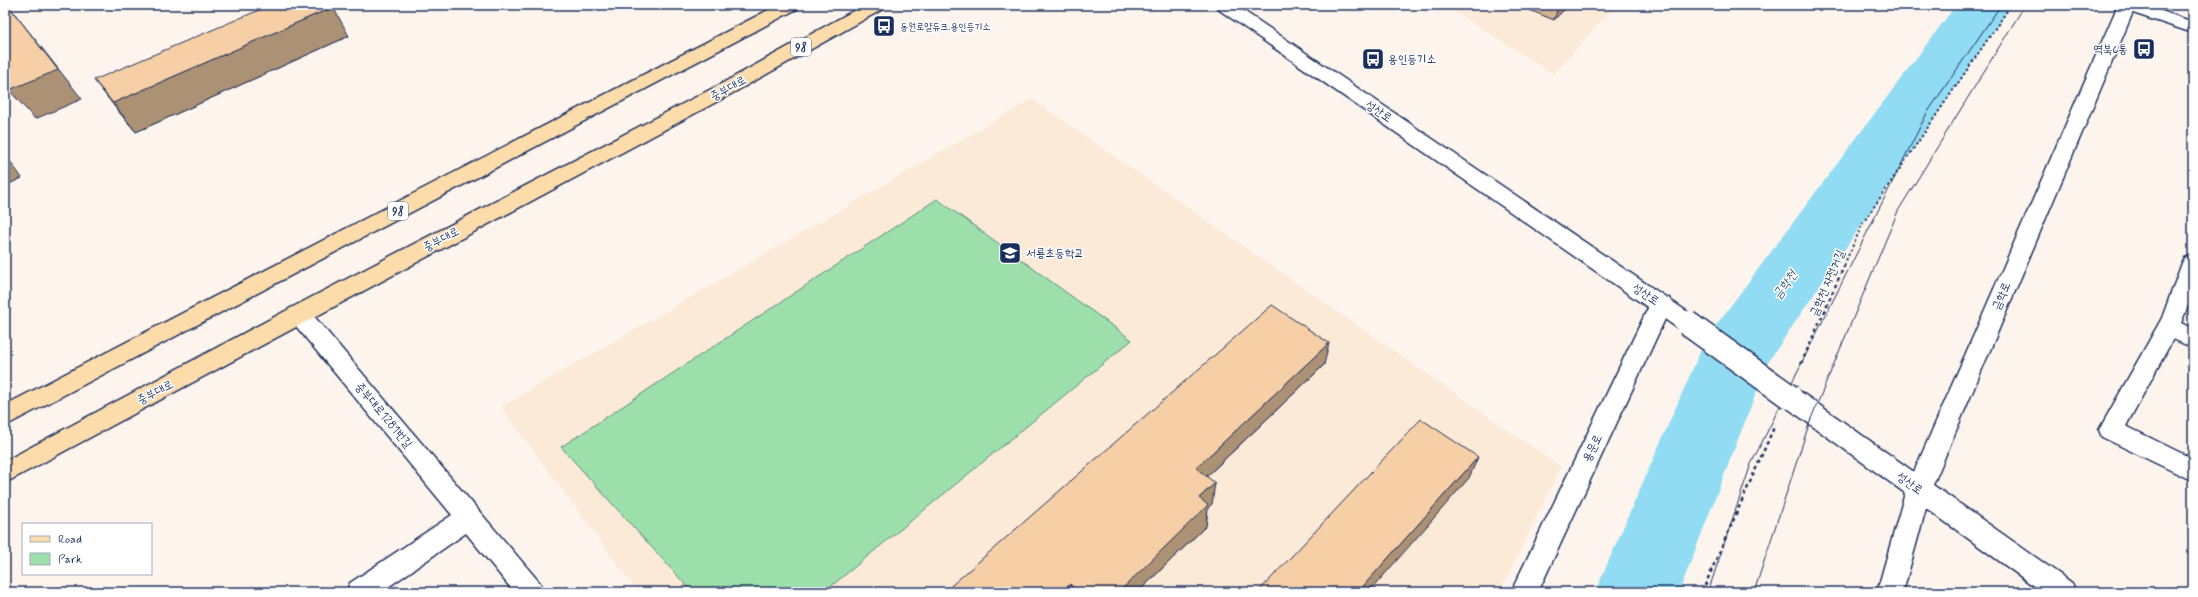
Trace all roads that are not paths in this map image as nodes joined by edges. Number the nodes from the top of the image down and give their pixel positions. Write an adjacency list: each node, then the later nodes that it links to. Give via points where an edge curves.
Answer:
1 (791, 5): 11 (main road, 98)
2 (877, 5): 8 (main road, 중부대로 / 98, via 726,89)
3 (1224, 5): 7 (main road, 성산로)
4 (2127, 5): 5 (main road); 14 (main road, 금학로)
5 (2193, 28)
6 (2193, 263): 9 (main road)
7 (1661, 304): 14 (main road, 성산로, bridge); 18 (main road, 용문로)
8 (299, 314): 13 (main road, 중부대로 / 98); 15 (main road, 중부대로1281번길)
9 (2168, 327): 10 (main road); 12 (main road, via 2111,430)
10 (2193, 339)
11 (5, 416)
12 (2193, 471)
13 (5, 473)
14 (1919, 489): 19 (main road, 금학로); 20 (main road, 성산로)
15 (470, 517): 16 (main road); 17 (main road, 중부대로1281번길)
16 (359, 592)
17 (531, 592)
18 (1524, 592)
19 (1890, 592)
20 (2063, 592)

